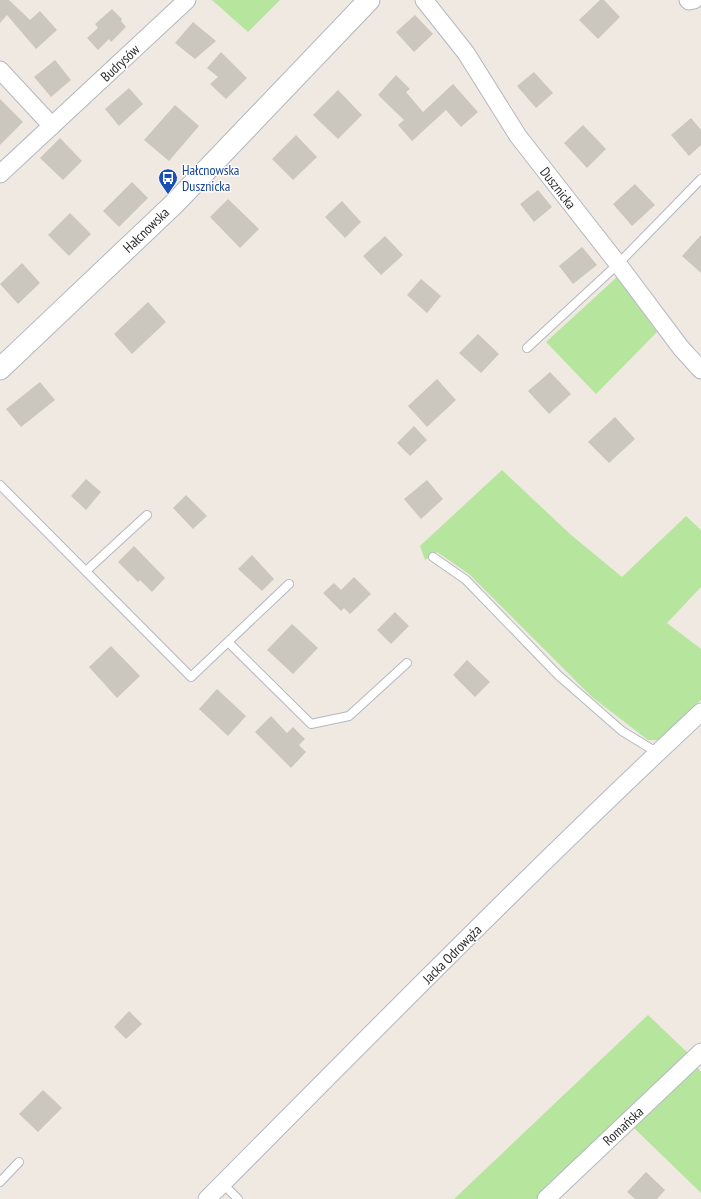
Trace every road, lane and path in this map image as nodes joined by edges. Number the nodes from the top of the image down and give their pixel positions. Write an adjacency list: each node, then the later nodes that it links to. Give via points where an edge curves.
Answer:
1 (187, 0): 7 (street, Budrysów)
2 (369, 0): 12 (street, Hałcnowska, via 175,203)
3 (424, 0): 10 (street, Dusznicka, via 466,53 518,136)
4 (688, 0): 5 (street)
5 (694, 0)
6 (0, 70): 7 (street)
7 (52, 126): 8 (street, Budrysów)
8 (0, 174)
9 (701, 179): 10 (lane)
10 (618, 264): 11 (lane); 13 (street, Dusznicka, via 681,348)
11 (527, 348)
12 (0, 369)
13 (701, 370)
14 (0, 485): 17 (lane)
15 (147, 515): 17 (lane)
16 (433, 557): 22 (lane, via 466,580 558,675 622,731)
17 (86, 571): 19 (lane, via 191,676)
18 (289, 584): 19 (lane)
19 (228, 642): 20 (lane, via 311,724 349,716)
20 (407, 663)
21 (701, 712): 22 (street, Jacka Odrowąża)
22 (658, 753): 26 (street, Jacka Odrowąża, via 441,964)
23 (701, 1052): 29 (street, Romańska)
24 (19, 1162): 25 (lane)
25 (0, 1182)
26 (222, 1183): 27 (street, Jacka Odrowąża); 28 (lane)
27 (207, 1199)
28 (238, 1199)
29 (546, 1199)

